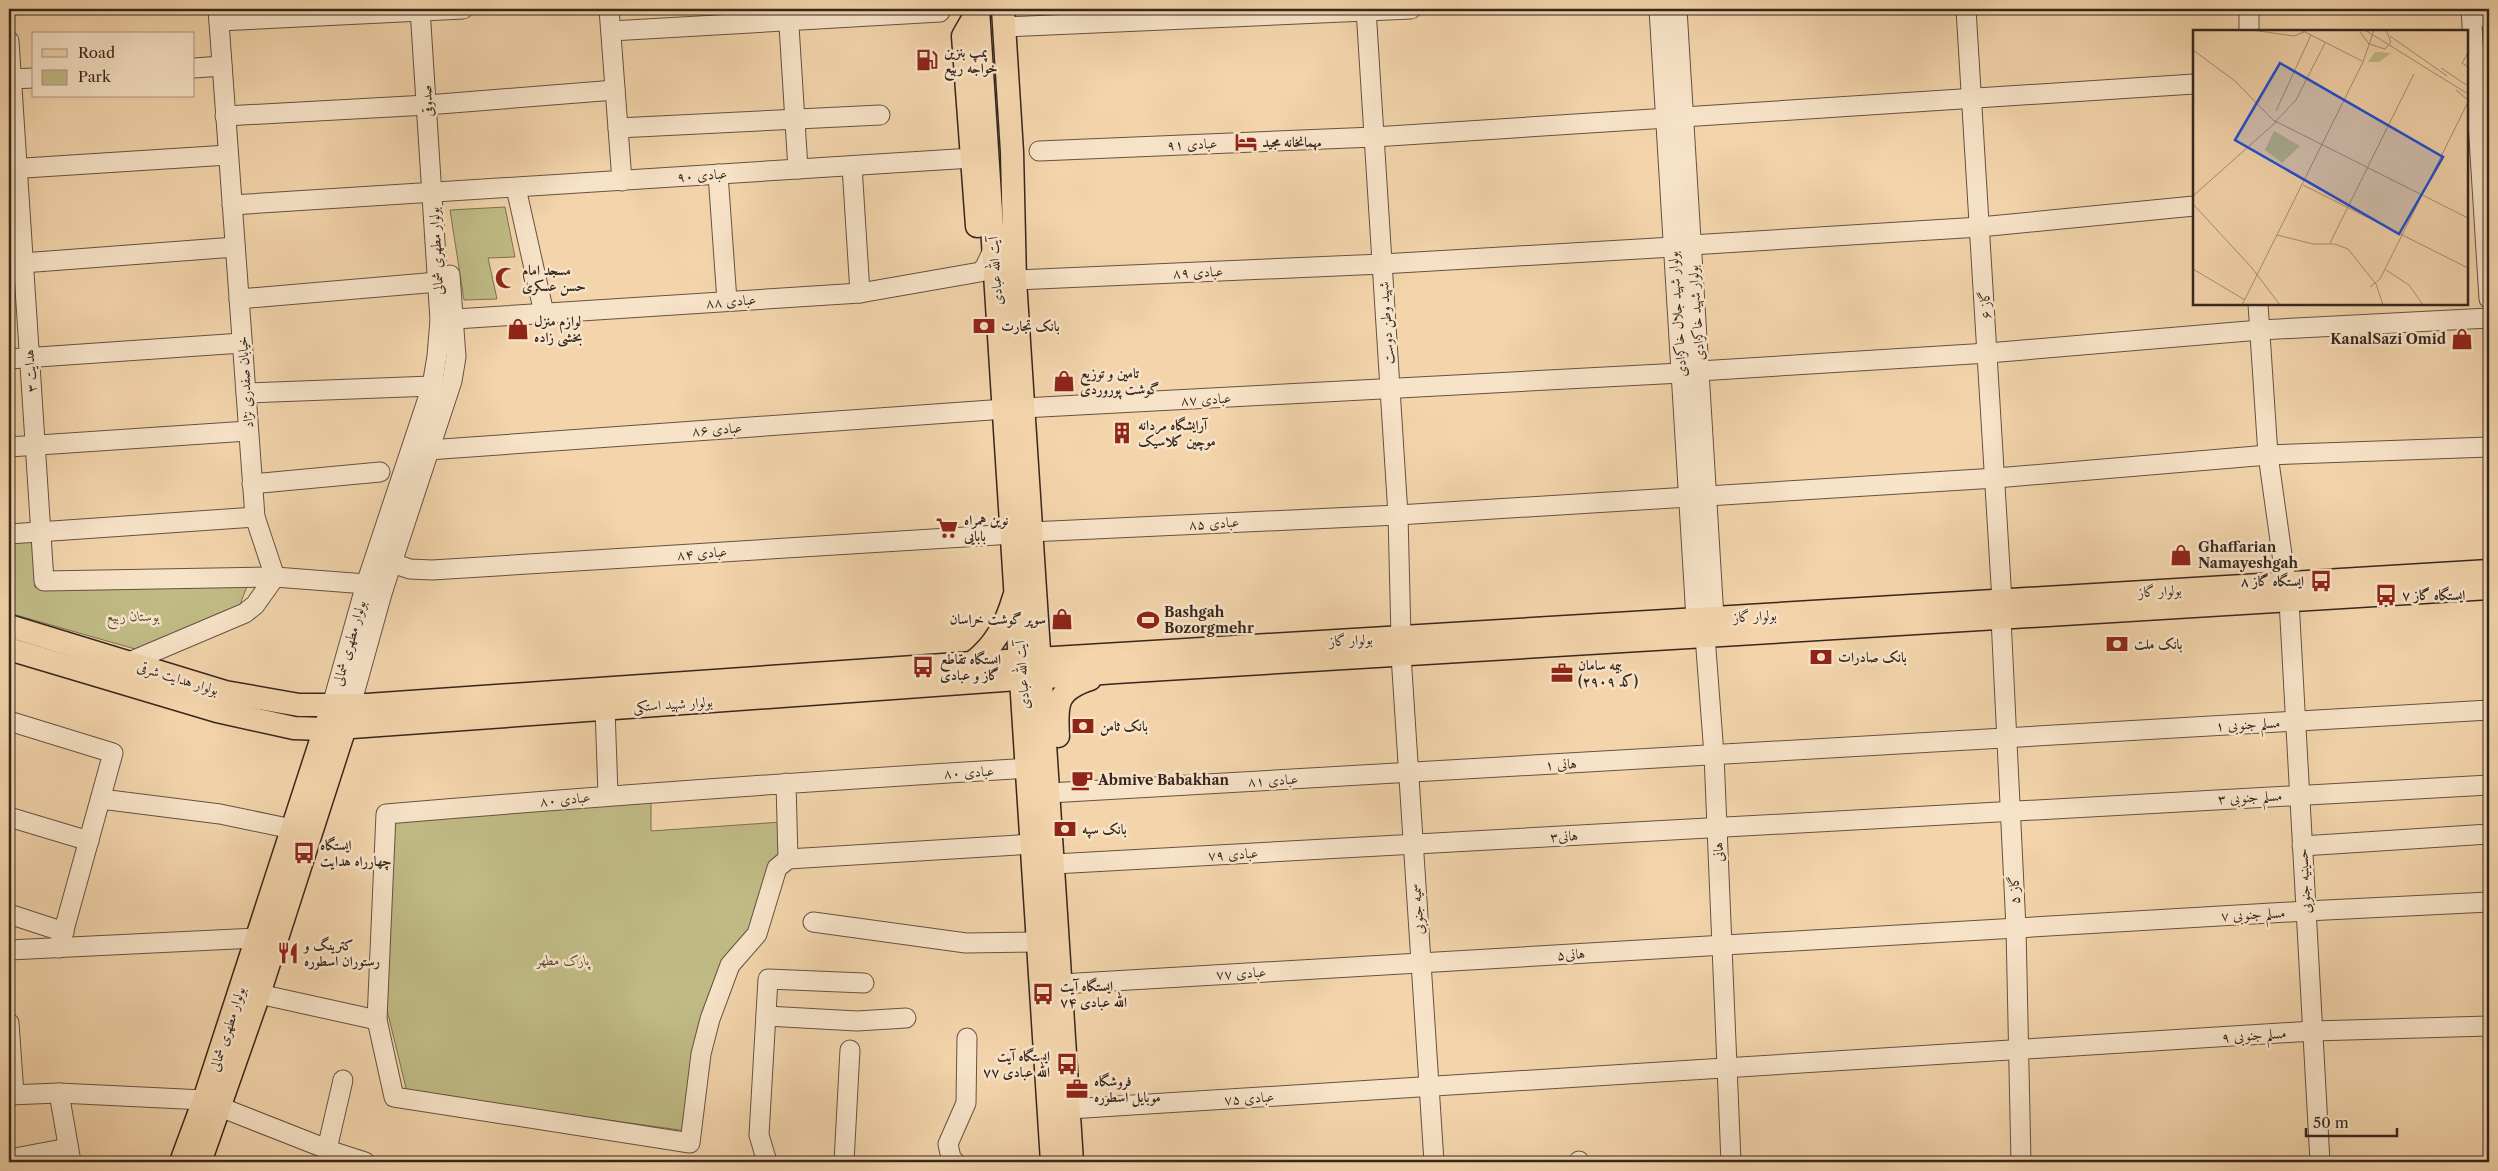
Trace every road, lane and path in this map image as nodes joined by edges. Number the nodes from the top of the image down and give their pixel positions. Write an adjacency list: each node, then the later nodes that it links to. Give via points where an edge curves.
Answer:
1 (463, 9): 11 (street)
2 (609, 9): 19 (street)
3 (978, 9): 39 (main road, آیت الله عبادی)
4 (1411, 9): 12 (street)
5 (1659, 9): 32 (street, بولوار شهید جلال خاکزادی)
6 (1677, 9): 32 (street)
7 (1966, 9): 28 (street, گاز ۶)
8 (2248, 9): 18 (street)
9 (2471, 9): 23 (street)
10 (2488, 9): 17 (street)
11 (420, 10): 14 (street); 29 (street, صدوقی)
12 (1367, 10): 16 (street); 35 (street, شهید وطن دوست)
13 (940, 12): 15 (street)
14 (218, 15): 21 (street, خیابان صفدری نژاد)
15 (788, 15): 19 (street); 33 (street)
16 (1004, 18): 37 (main road, آیت الله عبادی)
17 (2489, 20)
18 (2249, 30)
19 (611, 32): 27 (street)
20 (9, 41): 25 (street, هدایت ۳)
21 (222, 66): 22 (street); 31 (street, خیابان صفدری نژاد)
22 (195, 68)
23 (2471, 68): 47 (street)
24 (32, 78): 25 (street)
25 (10, 79): 41 (street, هدایت ۳)
26 (2193, 84): 28 (street, عبادی ۹۱)
27 (615, 90): 29 (street); 34 (street)
28 (1972, 100): 32 (street, عبادی ۹۱); 52 (street, گاز ۶)
29 (427, 106): 31 (street); 46 (street, صدوقی)
30 (880, 115): 33 (street)
31 (226, 116): 38 (street, خیابان صفدری نژاد)
32 (1674, 118): 35 (street, عبادی ۹۱); 53 (street, بولوار شهید جلال خاکزادی)
33 (795, 119): 34 (street); 42 (street)
34 (618, 128): 44 (street)
35 (1374, 137): 36 (street, عبادی ۹۱); 57 (street, شهید وطن دوست)
36 (1039, 151)
37 (1012, 152): 39 (main road); 59 (main road, آیت الله عبادی)
38 (228, 155): 41 (street); 48 (street, خیابان صفدری نژاد)
39 (980, 156): 40 (street, عبادی ۹۰); 50 (main road); 51 (main road, آیت الله عبادی)
40 (852, 166): 42 (street, عبادی ۹۰); 61 (street)
41 (13, 169): 56 (street, هدایت ۳)
42 (798, 169): 43 (street, عبادی ۹۰)
43 (718, 174): 44 (street, عبادی ۹۰); 64 (street)
44 (622, 181): 45 (street, عبادی ۹۰)
45 (516, 188): 46 (street, عبادی ۹۰); 66 (street)
46 (433, 193): 48 (street, عبادی ۹۰); 60 (street, بولوار مطهری شمالی); 68 (street, بولوار مطهری شمالی, via 446,216)
47 (2475, 194): 63 (street)
48 (232, 205): 54 (street, خیابان صفدری نژاد)
49 (2193, 206): 52 (street, عبادی ۸۹)
50 (975, 207): 51 (main road); 58 (main road)
51 (992, 227): 55 (main road, آیت الله عبادی)
52 (1980, 227): 53 (street, عبادی ۸۹); 71 (street, گاز ۶)
53 (1682, 246): 57 (street, عبادی ۸۹); 74 (street, بولوار شهید جلال خاکزادی)
54 (235, 248): 56 (street); 62 (street, خیابان صفدری نژاد)
55 (993, 250): 58 (street); 78 (main road, آیت الله عبادی)
56 (16, 264): 72 (street, هدایت ۳)
57 (1382, 264): 59 (street, عبادی ۸۹); 76 (street, شهید وطن دوست)
58 (980, 272): 61 (street, عبادی ۸۸)
59 (1014, 280): 78 (main road, آیت الله عبادی)
60 (438, 282): 62 (street); 68 (street, بولوار مطهری شمالی)
61 (860, 293): 64 (street, عبادی ۸۸)
62 (239, 299): 70 (street, خیابان صفدری نژاد)
63 (2489, 299)
64 (727, 301): 66 (street, عبادی ۸۸)
65 (2258, 305): 69 (street, حسینیه جنوبی)
66 (544, 313): 68 (street, عبادی ۸۸)
67 (2489, 318): 69 (street, عبادی ۸۷)
68 (447, 320): 75 (street, بولوار مطهری شمالی); 83 (street, بولوار مطهری شمالی, via 456,357 452,381)
69 (2260, 330): 71 (street, عبادی ۸۷); 84 (street, حسینیه جنوبی)
70 (242, 343): 72 (street); 77 (street, خیابان صفدری نژاد)
71 (1988, 353): 74 (street, عبادی ۸۷); 86 (street, گاز ۶)
72 (29, 358): 73 (street); 80 (street, هدایت ۳)
73 (9, 359)
74 (1690, 372): 76 (street, عبادی ۸۷); 88 (street, بولوار شهید جلال خاکزادی)
75 (432, 386): 77 (street); 97 (street, بولوار مطهری شمالی)
76 (1390, 390): 78 (street, عبادی ۸۷); 89 (street, شهید وطن دوست)
77 (246, 393): 79 (street, خیابان صفدری نژاد)
78 (1014, 409): 83 (street, عبادی ۸۶); 92 (main road, آیت الله عبادی)
79 (248, 431): 80 (street); 87 (street, خیابان صفدری نژاد)
80 (35, 445): 81 (street); 91 (street, هدایت ۳)
81 (9, 447)
82 (2489, 447): 84 (street, عبادی ۸۵)
83 (428, 450): 94 (street, بولوار مطهری شمالی)
84 (2268, 455): 86 (street, عبادی ۸۵); 100 (street, حسینیه جنوبی)
85 (380, 472): 87 (street)
86 (1996, 478): 88 (street, عبادی ۸۵); 101 (street, گاز ۶)
87 (252, 484): 90 (street, خیابان صفدری نژاد)
88 (1698, 497): 89 (street, عبادی ۸۵); 102 (street)
89 (1398, 515): 92 (street, عبادی ۸۵); 104 (street, شهید وطن دوست)
90 (255, 517): 91 (street); 96 (street, خیابان صفدری نژاد)
91 (40, 532): 93 (street); 96 (street, هدایت ۳, via 44,581)
92 (1022, 533): 94 (street, عبادی ۸۴, via 432,570); 99 (main road, آیت الله عبادی); 108 (main road, آیت الله عبادی)
93 (9, 534)
94 (392, 563): 97 (street, بولوار مطهری شمالی)
95 (2489, 571): 100 (main road, بولوار گاز)
96 (275, 577): 97 (street); 106 (street, via 256,605 245,613)
97 (375, 587): 110 (street, بولوار مطهری شمالی)
98 (2489, 588): 100 (main road, بولوار گاز)
99 (1017, 589): 107 (main road, via 997,638); 108 (main road, آیت الله عبادی)
100 (2287, 592): 101 (main road, بولوار گاز); 114 (street, حسینیه جنوبی)
101 (2002, 609): 102 (main road, بولوار گاز); 116 (street, گاز ۵)
102 (1705, 625): 104 (main road, بولوار گاز); 117 (street, هانی)
103 (9, 626): 106 (main road, بولوار هدایت شرقی)
104 (1401, 646): 108 (main road, بولوار گاز); 109 (main road, بولوار گاز); 119 (street, سمیه جنوبی)
105 (9, 650): 115 (main road, بولوار هدایت شرقی, via 217,711 294,728)
106 (127, 663): 110 (main road, بولوار هدایت شرقی, via 225,692 299,705)
107 (972, 663): 108 (main road, بولوار شهید استکی); 110 (main road, بولوار شهید استکی)
108 (1031, 669): 109 (main road, بولوار گاز); 111 (main road, بولوار شهید استکی); 118 (main road, آیت الله عبادی)
109 (1116, 672): 118 (main road, via 1076,683 1064,693 1056,712 1058,741 1048,759)
110 (341, 705): 115 (main road, بولوار مطهری شمالی)
111 (605, 708): 115 (main road, بولوار شهید استکی); 123 (street)
112 (2489, 710): 114 (street, ۱ مسلم جنوبی)
113 (9, 721): 125 (street, via 113,753)
114 (2295, 722): 116 (street, ۱ مسلم جنوبی); 124 (street, حسینیه جنوبی)
115 (335, 728): 129 (main road, بولوار مطهری شمالی); 150 (main road, بولوار مطهری شمالی)
116 (2008, 738): 117 (street, ۱ مسلم جنوبی); 126 (street, گاز ۵)
117 (1714, 755): 119 (street, هانی ۱); 128 (street, هانی)
118 (1038, 767): 120 (street, عبادی ۸۰); 122 (main road, آیت الله عبادی); 132 (main road, آیت الله عبادی)
119 (1407, 773): 122 (street, عبادی ۸۱); 133 (street, سمیه جنوبی)
120 (786, 783): 123 (street, عبادی ۸۰); 135 (street)
121 (2489, 785): 124 (street, مسلم جنوبی ۳)
122 (1049, 793): 136 (main road, آیت الله عبادی)
123 (608, 795): 153 (street, عبادی ۸۰, via 386,814)
124 (2299, 795): 126 (street, مسلم جنوبی ۳); 134 (street, حسینیه جنوبی)
125 (101, 799): 129 (street, via 220,814); 131 (street)
126 (2011, 811): 128 (street, مسلم جنوبی ۳); 141 (street, گاز ۵)
127 (9, 817): 131 (street)
128 (1717, 827): 133 (street, هانی۳); 145 (street, هانی)
129 (292, 829): 142 (main road, بولوار مطهری شمالی)
130 (2489, 834): 134 (street)
131 (89, 841): 143 (street)
132 (1033, 844): 135 (street); 144 (main road, آیت الله عبادی)
133 (1412, 844): 136 (street, عبادی ۷۹); 147 (street, سمیه جنوبی)
134 (2302, 846): 138 (street, حسینیه جنوبی)
135 (788, 859): 153 (street, عبادی ۸۰, via 777,868 757,934 730,965 710,1019 701,1054 690,1143 394,1096)
136 (1054, 864): 149 (main road, آیت الله عبادی)
137 (2489, 902): 138 (street, مسلم جنوبی ۷)
138 (2306, 911): 141 (street, مسلم جنوبی ۷); 156 (street, حسینیه جنوبی)
139 (9, 914): 143 (street)
140 (813, 922): 144 (street, via 966,943)
141 (2016, 928): 145 (street, مسلم جنوبی ۷); 159 (street, گاز ۵)
142 (257, 938): 143 (street); 165 (main road, بولوار مطهری شمالی)
143 (62, 940): 146 (street)
144 (1040, 942): 176 (main road, آیت الله عبادی)
145 (1721, 945): 147 (street, هانی۵); 160 (street, هانی)
146 (9, 950)
147 (1420, 963): 149 (street, عبادی ۷۷); 162 (street, سمیه جنوبی)
148 (864, 983): 151 (street, via 768,979)
149 (1061, 984): 166 (main road, آیت الله عبادی)
150 (259, 994): 153 (street); 165 (main road, بولوار مطهری شمالی)
151 (766, 1016): 152 (street, via 857,1021); 173 (street, via 759,1134)
152 (906, 1018)
153 (377, 1020)
154 (9, 1024): 164 (street)
155 (2489, 1026): 156 (street, مسلم جنوبی ۹)
156 (2313, 1031): 159 (street, مسلم جنوبی ۹); 181 (street, حسینیه جنوبی)
157 (967, 1038): 175 (street, via 966,1103 948,1144)
158 (850, 1050): 174 (street)
159 (2019, 1050): 160 (street, مسلم جنوبی ۹); 180 (street, گاز ۵)
160 (1726, 1068): 162 (street, عبادی ۷۵); 179 (street, هانی)
161 (343, 1080): 167 (street)
162 (1429, 1087): 166 (street, عبادی ۷۵); 178 (street, سمیه جنوبی)
163 (59, 1093): 164 (street); 165 (street); 168 (street)
164 (12, 1094)
165 (212, 1103): 167 (street); 170 (main road, بولوار مطهری شمالی); 171 (main road, بولوار مطهری شمالی)
166 (1069, 1109): 177 (main road, آیت الله عبادی)
167 (320, 1152): 172 (street)
168 (70, 1155): 169 (street)
169 (9, 1159)
170 (181, 1162)
171 (200, 1162)
172 (365, 1162)
173 (767, 1162)
174 (844, 1162)
175 (955, 1162)
176 (1052, 1162)
177 (1072, 1162)
178 (1434, 1162)
179 (1731, 1162)
180 (2022, 1162)
181 (2320, 1162)

